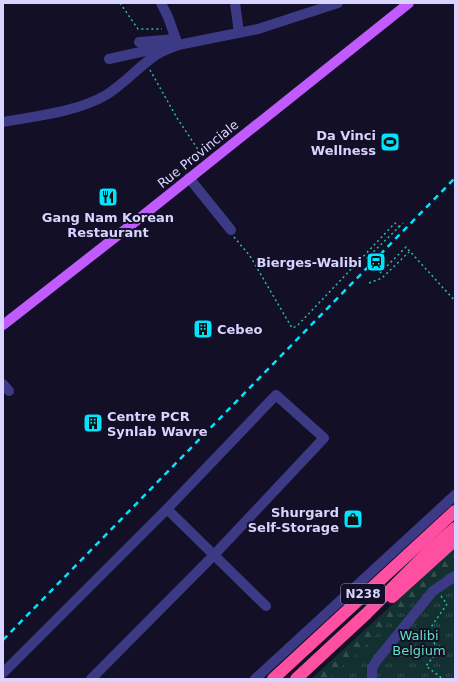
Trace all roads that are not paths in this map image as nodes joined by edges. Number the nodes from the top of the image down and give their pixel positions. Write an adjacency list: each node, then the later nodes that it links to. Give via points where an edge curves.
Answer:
1 (161, 3): 6 (street, via 168,16)
2 (235, 3): 5 (street)
3 (338, 3): 5 (street)
4 (409, 3): 10 (main road, Rue Provinciale)
5 (239, 33): 6 (street)
6 (174, 40): 7 (street); 8 (street, via 163,47); 9 (street, via 117,88 105,95 88,103 47,114)
7 (139, 42)
8 (109, 59)
9 (3, 122)
10 (189, 178): 11 (street); 12 (main road, Rue Provinciale)
11 (231, 230)
12 (3, 325)
13 (455, 495): 24 (street)
14 (167, 509): 18 (street); 18 (street, via 276,395 324,438); 22 (street)
15 (455, 511): 25 (highway, N238)
16 (455, 528): 21 (highway, N238)
17 (455, 540): 21 (highway, via 385,604)
18 (214, 555): 20 (street); 23 (street)
19 (455, 576): 27 (street, via 433,591 387,648 372,668)
20 (266, 606)
21 (366, 614): 26 (highway, N238)
22 (3, 673)
23 (91, 679)
24 (255, 679)
25 (272, 679)
26 (296, 679)
27 (372, 679)

